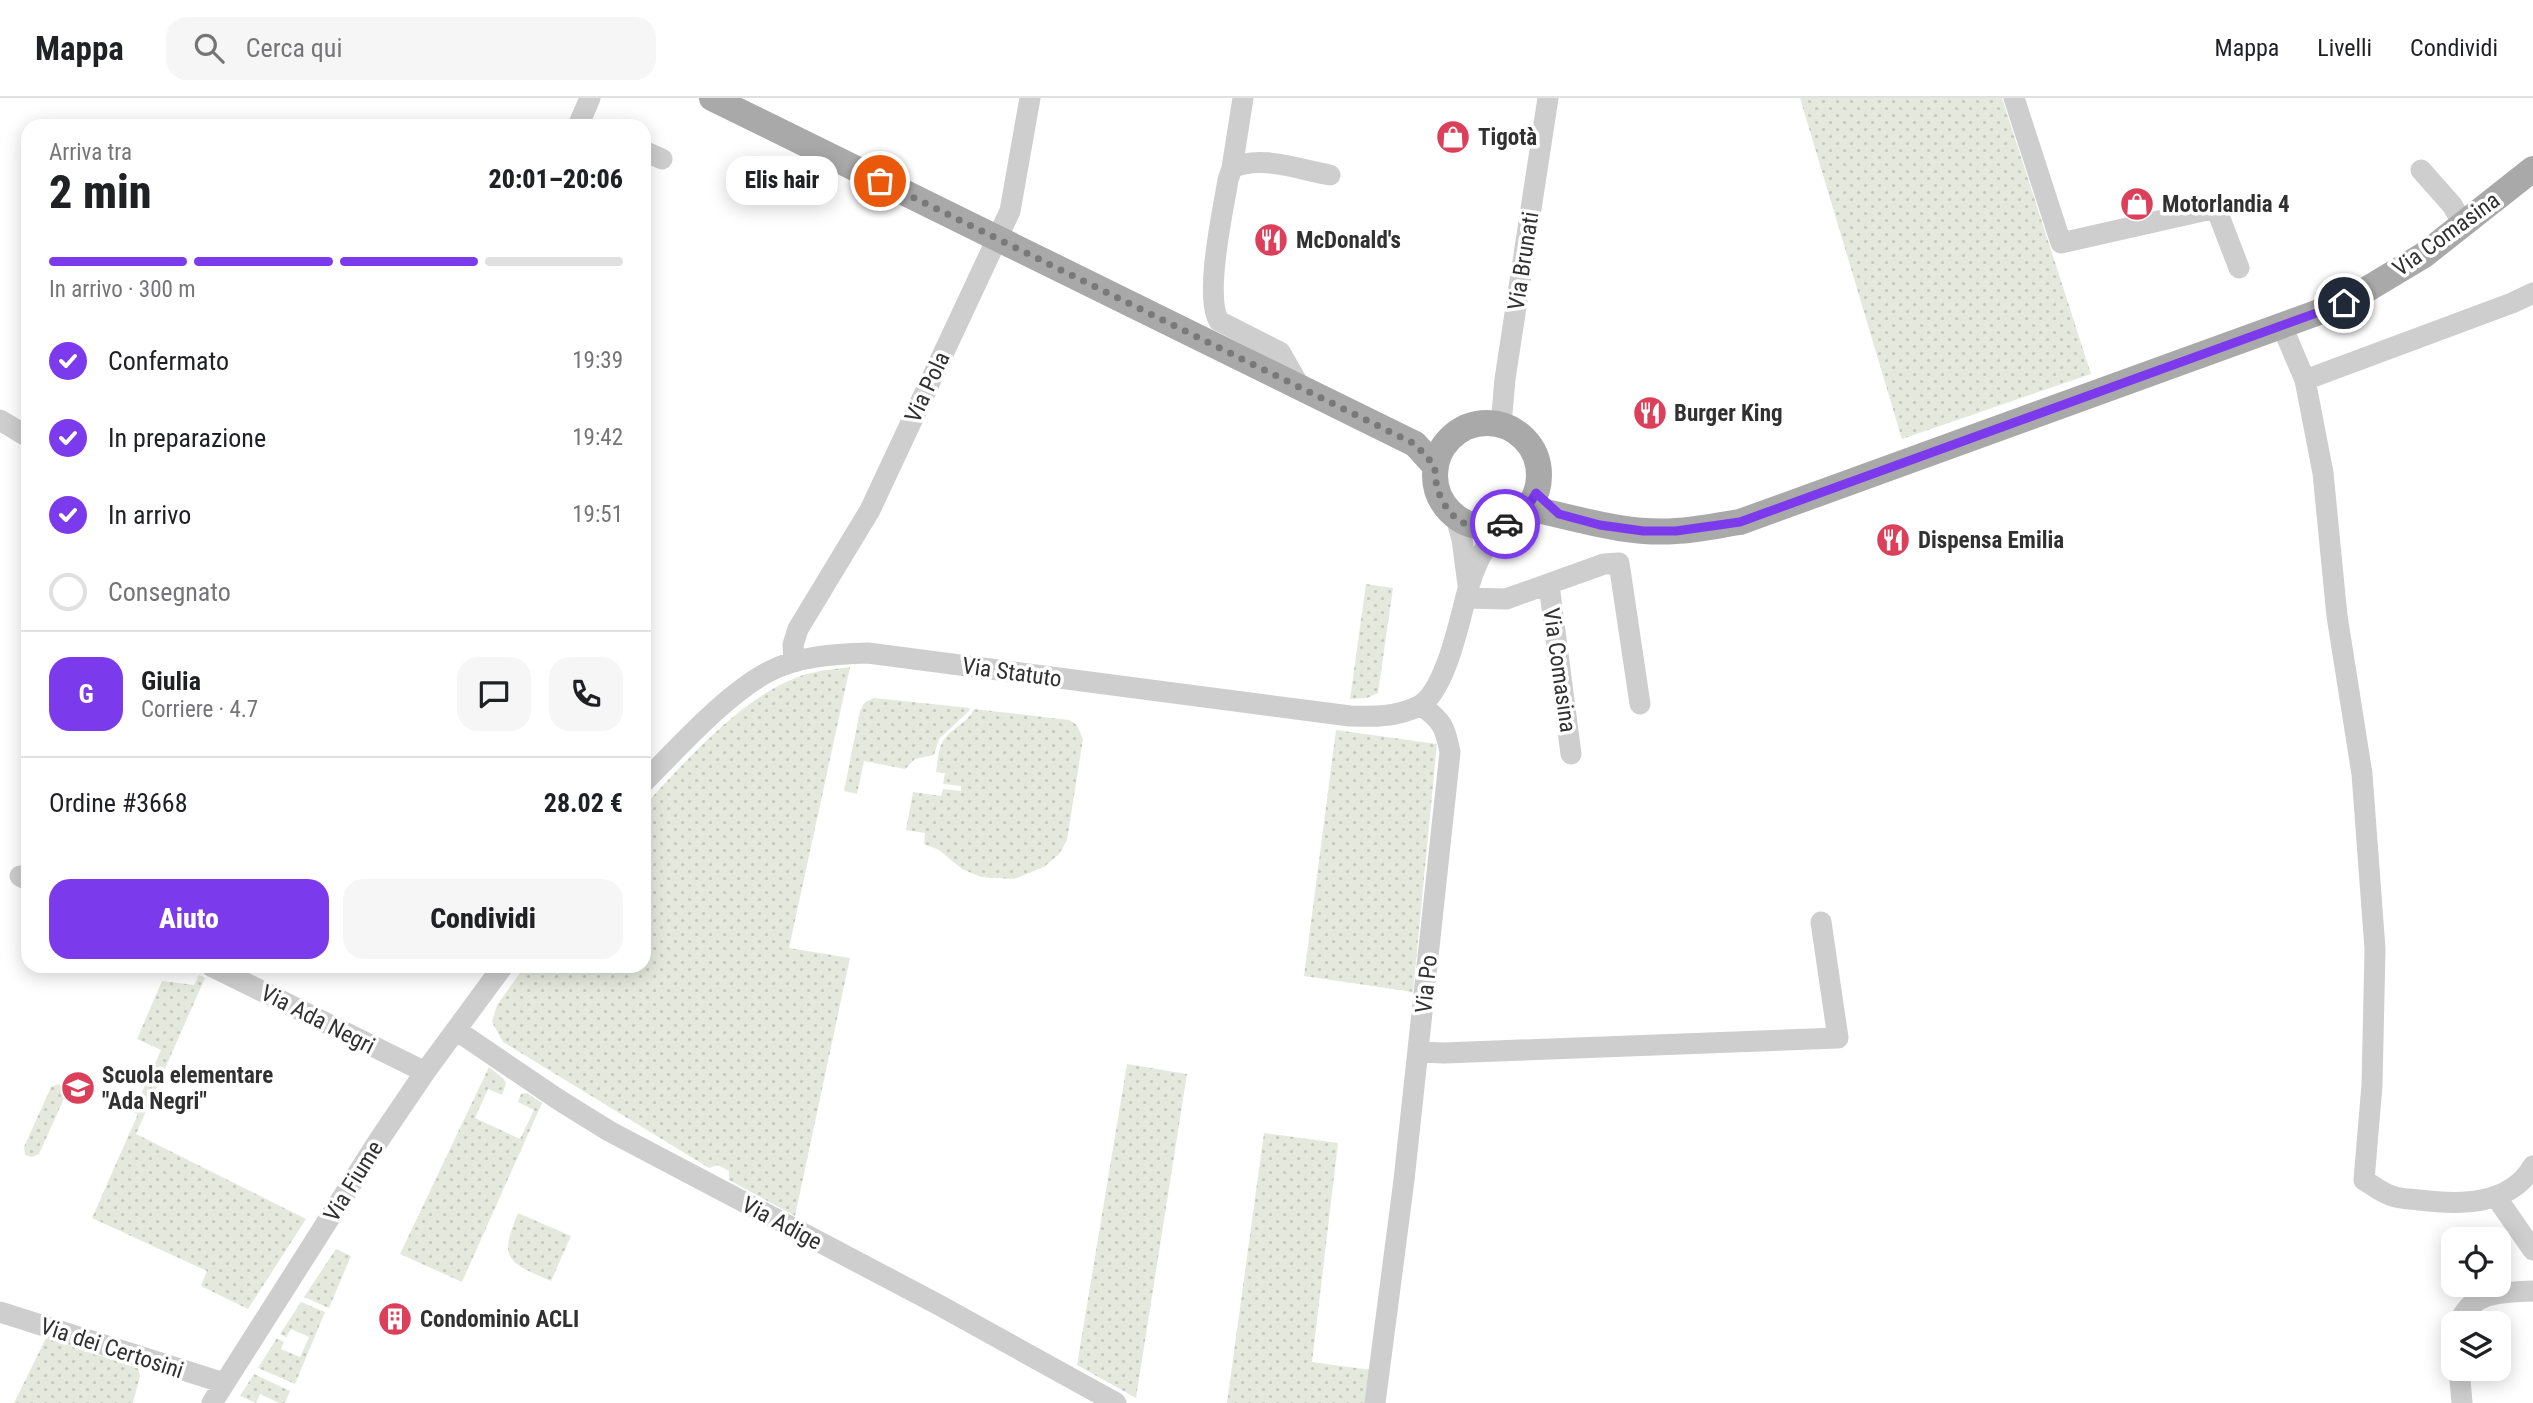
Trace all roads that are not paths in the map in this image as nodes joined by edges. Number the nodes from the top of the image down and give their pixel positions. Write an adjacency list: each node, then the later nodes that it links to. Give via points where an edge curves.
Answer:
1 (590, 98): 7 (street)
2 (712, 98): 13 (main road)
3 (1030, 98): 13 (street, Via Pola, via 1010,211)
4 (1244, 98): 8 (street)
5 (1548, 98): 20 (street, Via Brunati)
6 (2014, 98): 14 (street, via 2061,243 2216,208)
7 (584, 119)
8 (1232, 168): 11 (street, via 1257,162); 18 (street, via 1212,292 1215,314 1219,321 1280,352)
9 (2533, 169): 12 (main road, Via Comasina)
10 (2421, 170): 12 (street)
11 (1330, 175)
12 (2463, 224): 16 (main road, Via Comasina, via 2424,255 2344,303)
13 (998, 239): 18 (main road); 30 (street, Via Pola, via 870,510 798,629)
14 (2239, 268)
15 (2533, 293): 17 (street)
16 (2282, 326): 17 (street); 25 (main road, Via Comasina, via 1740,522 1643,531 1559,514)
17 (2305, 380): 42 (street, via 2323,473 2337,616 2362,774 2375,949 2364,1180 2392,1196 2417,1200 2470,1203)
18 (1300, 387): 23 (main road)
19 (0, 420): 21 (street)
20 (1501, 425): 22 (main road, via 1483,423); 25 (main road, via 1523,438 1537,459 1539,476)
21 (21, 433)
22 (1450, 438): 23 (main road); 24 (main road)
23 (1415, 444): 24 (main road)
24 (1435, 466): 26 (main road, via 1438,495)
25 (1532, 501): 27 (main road, via 1515,520)
26 (1456, 518): 27 (main road, via 1484,528); 29 (street)
27 (1499, 526): 29 (street)
28 (1549, 585): 29 (street, Via Comasina, via 1506,599); 31 (street, Via Comasina, via 1619,562); 33 (street, Via Comasina)
29 (1467, 592): 32 (street, via 1446,667)
30 (794, 662): 32 (street, Via Statuto, via 868,653 1350,716 1396,714); 34 (street, Via Statuto, via 769,671 738,691)
31 (1640, 704)
32 (1421, 705): 39 (street, Via Po, via 1446,727 1450,752)
33 (1571, 754)
34 (651, 775)
35 (1821, 922): 39 (street, via 1838,1038)
36 (225, 973): 40 (street, Via Ada Negri)
37 (498, 973): 38 (street, Via Fiume)
38 (456, 1030): 40 (street, Via Fiume); 50 (street, Via Adige, via 609,1131)
39 (1418, 1052): 51 (street, Via Po)
40 (425, 1072): 48 (street, Via Fiume)
41 (2533, 1166): 42 (street, via 2528,1175)
42 (2496, 1197): 43 (street)
43 (2533, 1250)
44 (2533, 1291): 45 (street, via 2486,1295)
45 (2465, 1311)
46 (0, 1312): 48 (street, Via dei Certosini)
47 (2460, 1381): 52 (street)
48 (224, 1383): 49 (street, Via Fiume)
49 (212, 1403)
50 (1116, 1403)
51 (1375, 1403)
52 (2462, 1403)

